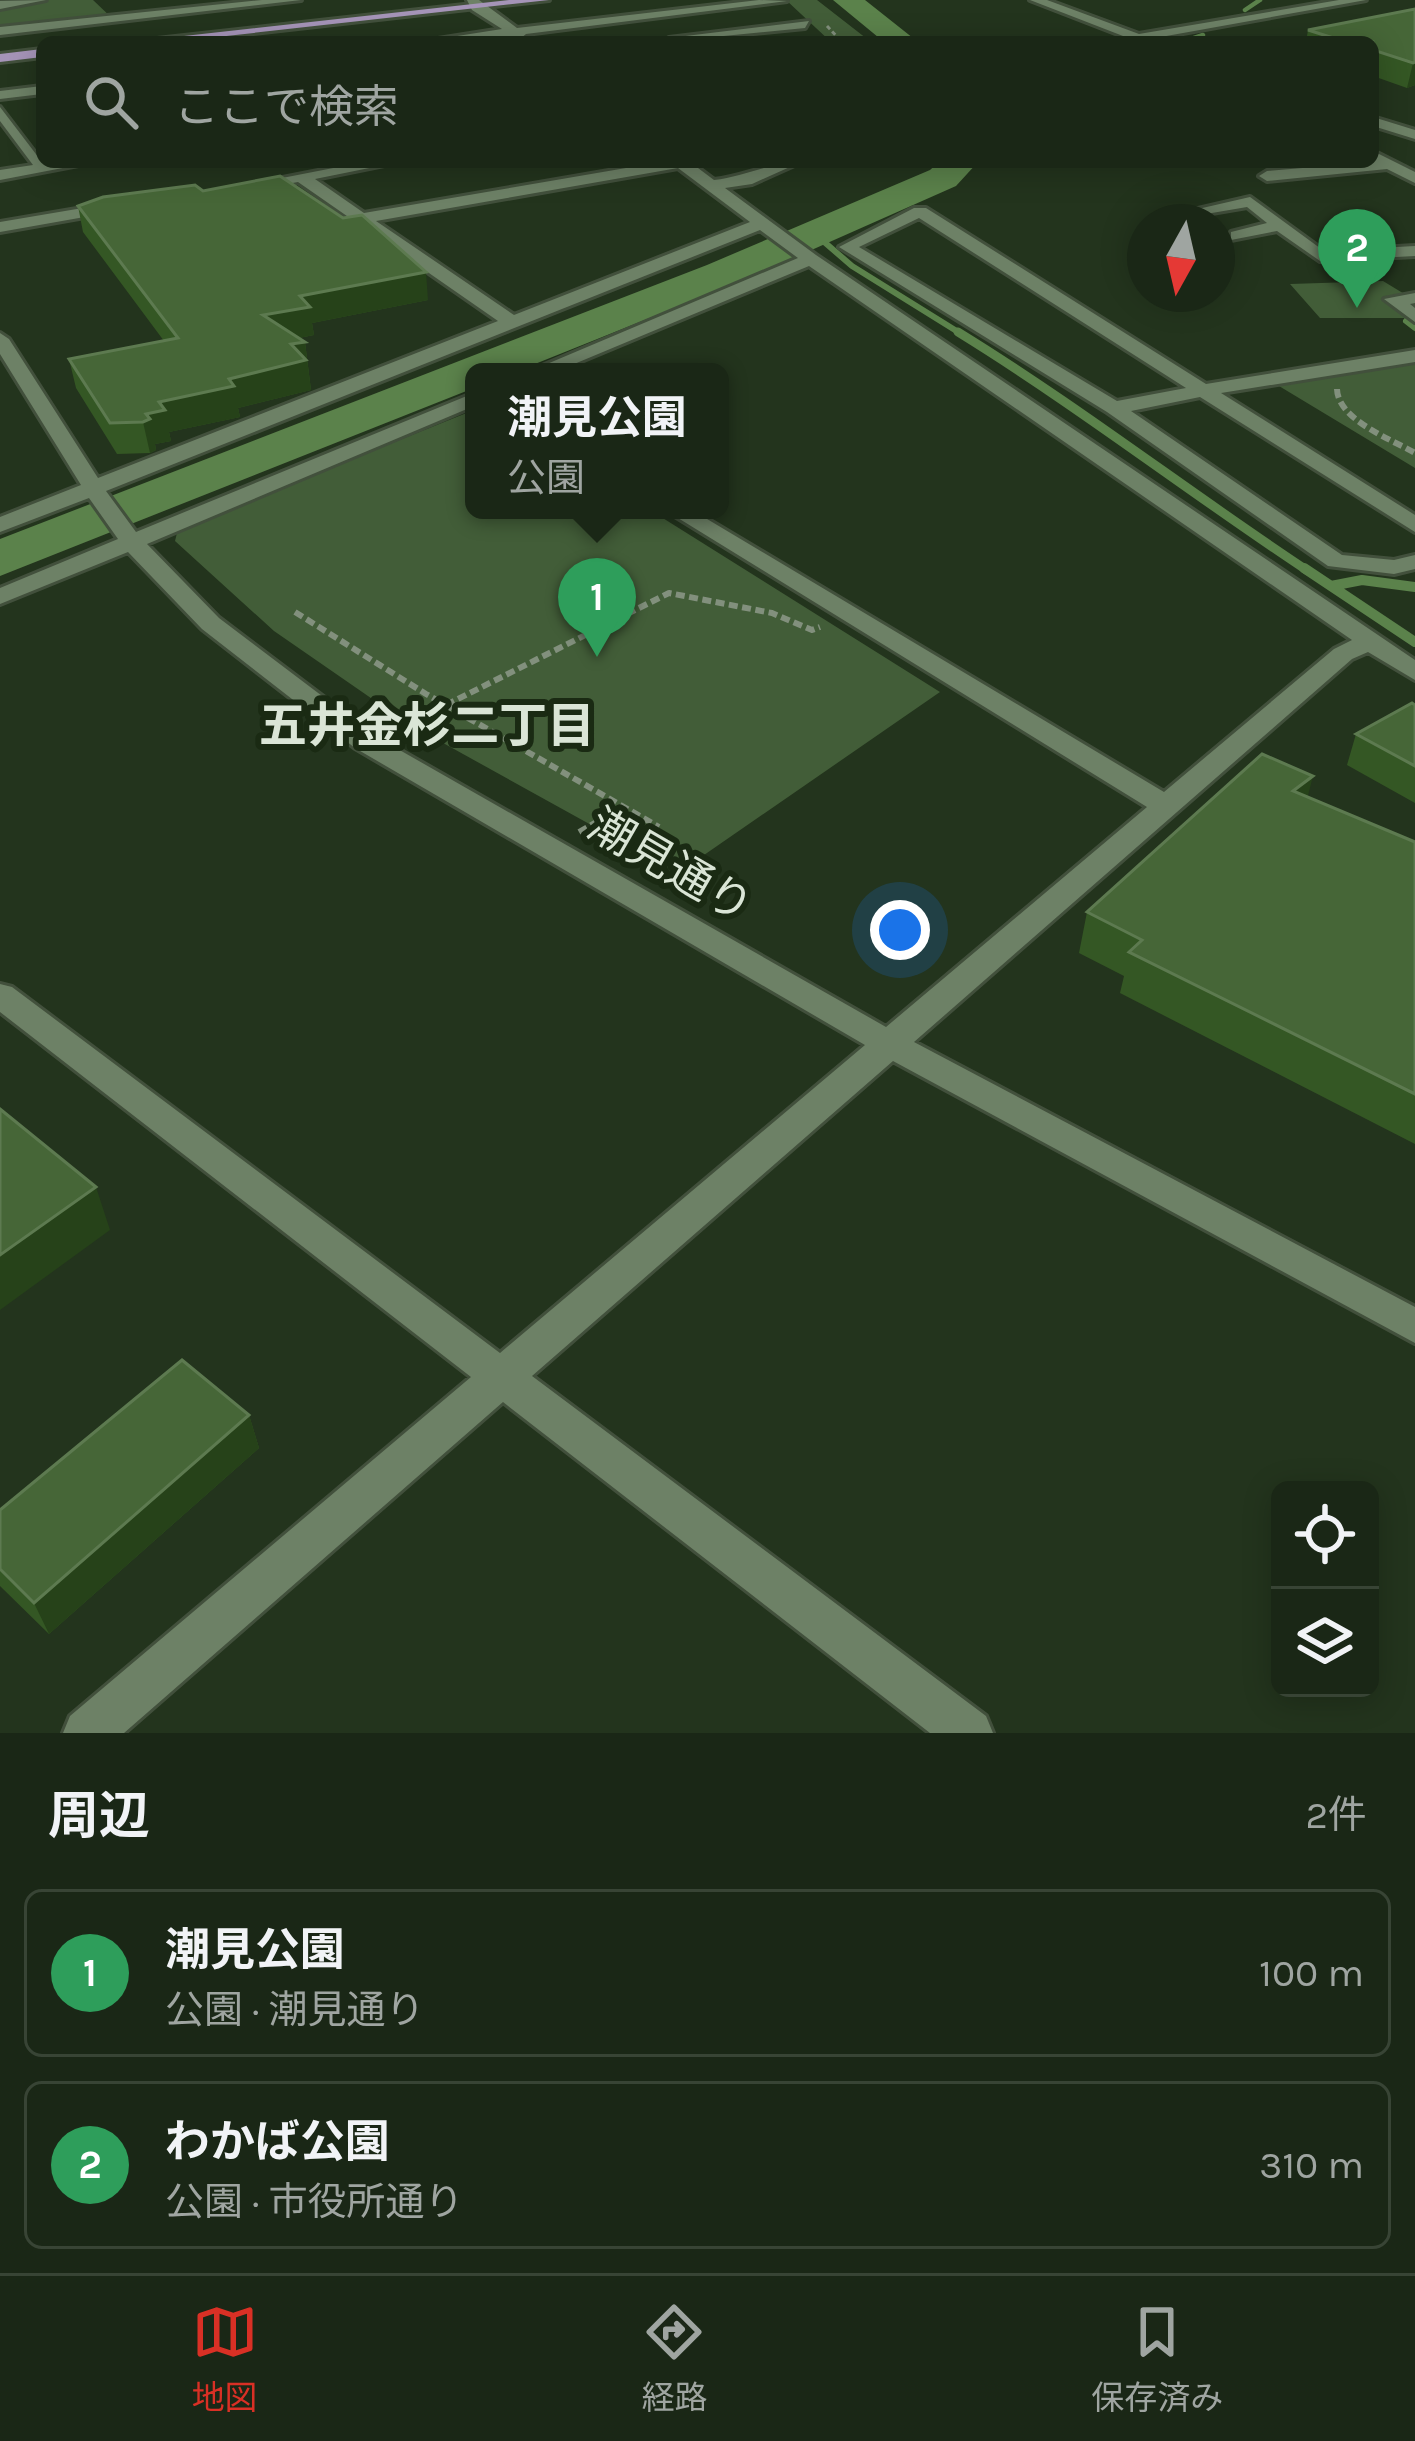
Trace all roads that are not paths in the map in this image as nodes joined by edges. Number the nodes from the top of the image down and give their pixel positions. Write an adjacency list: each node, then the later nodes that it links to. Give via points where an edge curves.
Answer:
1 (40, 0): 10 (street)
2 (93, 0): 12 (street)
3 (295, 0): 12 (street)
4 (543, 0): 9 (main road)
5 (780, 0): 14 (street); 19 (street, via 809,28)
6 (1036, 0): 20 (street)
7 (1275, 0): 11 (street)
8 (1360, 0): 11 (street)
9 (474, 4): 14 (street); 16 (main road)
10 (0, 5)
11 (1288, 11): 21 (street)
12 (114, 20): 13 (street); 15 (street)
13 (0, 31)
14 (514, 31): 17 (street); 18 (street)
15 (131, 36)
16 (191, 36)
17 (474, 36)
18 (521, 36)
19 (729, 36)
20 (1134, 36)
21 (1165, 36)
22 (36, 54): 23 (main road)
23 (0, 58)
24 (36, 91): 25 (street)
25 (0, 95)
26 (0, 111): 30 (street)
27 (1379, 123): 28 (street)
28 (1415, 135)
29 (1381, 159): 41 (street)
30 (36, 160)
31 (49, 168): 37 (street)
32 (355, 168): 40 (street)
33 (646, 168): 46 (street)
34 (688, 168): 42 (street)
35 (778, 168): 42 (street)
36 (1321, 168): 39 (street)
37 (43, 169): 38 (street)
38 (0, 175)
39 (1267, 176)
40 (301, 177): 43 (street); 46 (street)
41 (1415, 178)
42 (711, 185): 47 (street)
43 (231, 188)
44 (139, 204): 49 (street)
45 (1235, 204): 48 (street, via 1250,202)
46 (360, 219): 55 (street)
47 (763, 224): 52 (street); 55 (street)
48 (1280, 225): 50 (street); 51 (street, via 1314,251)
49 (0, 226)
50 (1237, 236)
51 (1415, 248)
52 (811, 259): 58 (street); 60 (street)
53 (1415, 298): 54 (street, via 1393,298)
54 (1415, 317)
55 (510, 321): 64 (street)
56 (0, 339): 64 (street, 潮見通り)
57 (1006, 344): 58 (street); 61 (street, via 847,247 920,212); 63 (street)
58 (950, 352): 71 (street)
59 (1415, 356): 61 (street)
60 (560, 363)
61 (1205, 391): 63 (street); 67 (street)
62 (465, 402): 68 (street)
63 (1114, 408): 69 (street, via 1336,561)
64 (94, 488): 66 (street); 68 (street, 潮見通り)
65 (691, 519): 73 (street)
66 (0, 525)
67 (1415, 525)
68 (133, 542): 70 (street); 75 (street, 潮見通り, via 214,625 365,742)
69 (1415, 562)
70 (0, 597)
71 (1370, 640): 72 (street); 73 (street, via 1343,654)
72 (1415, 672)
73 (1166, 806): 75 (street)
74 (0, 995): 77 (street)
75 (890, 1044): 76 (street, 潮見通り); 77 (street)
76 (1415, 1326)
77 (498, 1379): 78 (street); 79 (street)
78 (87, 1733)
79 (969, 1733)

